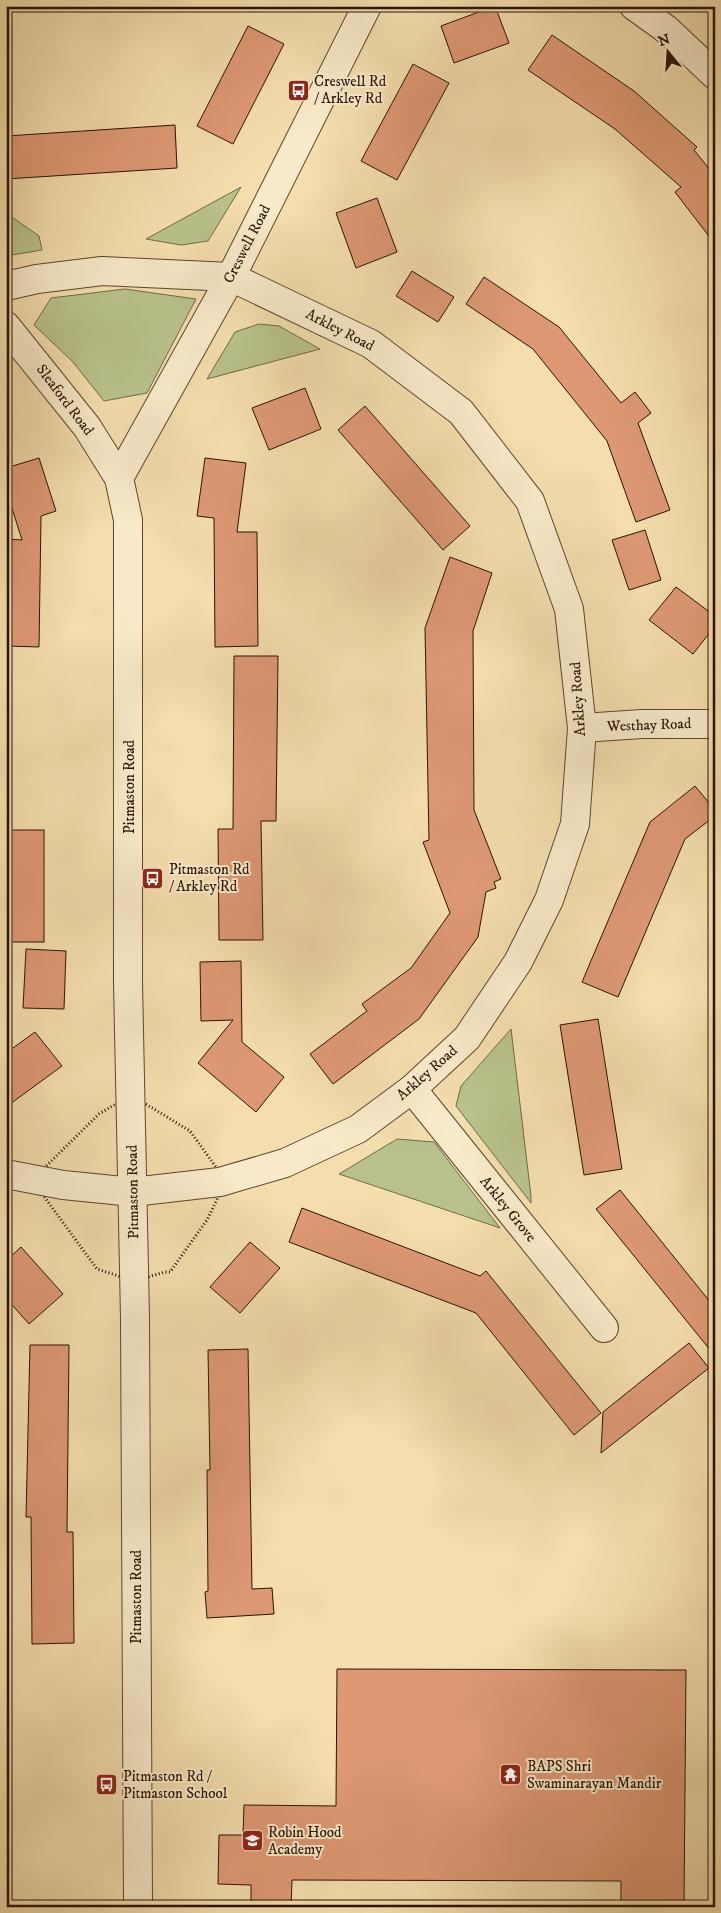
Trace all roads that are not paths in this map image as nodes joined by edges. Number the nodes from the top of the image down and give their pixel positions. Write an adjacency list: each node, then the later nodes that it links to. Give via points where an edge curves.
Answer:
1 (367, 6): 4 (street, Creswell Road)
2 (634, 6): 3 (street, via 666,29)
3 (715, 75)
4 (231, 277): 5 (street, Arkley Road, via 102,271); 7 (street, Creswell Road); 9 (street, Arkley Road, via 371,344 461,412 530,501 570,609)
5 (6, 286)
6 (6, 326): 7 (street, Sleaford Road, via 88,427)
7 (119, 478): 12 (street, Pitmaston Road, via 128,520 128,983)
8 (715, 724): 9 (street, Westhay Road)
9 (582, 728): 10 (street, Arkley Road, via 575,824 549,900 518,962 467,1038)
10 (412, 1089): 12 (street, Arkley Road, via 358,1129 285,1163 220,1182); 13 (street, Arkley Grove)
11 (6, 1174): 12 (street, Arkley Road)
12 (133, 1192): 14 (street, Pitmaston Road)
13 (604, 1328)
14 (138, 1907)

